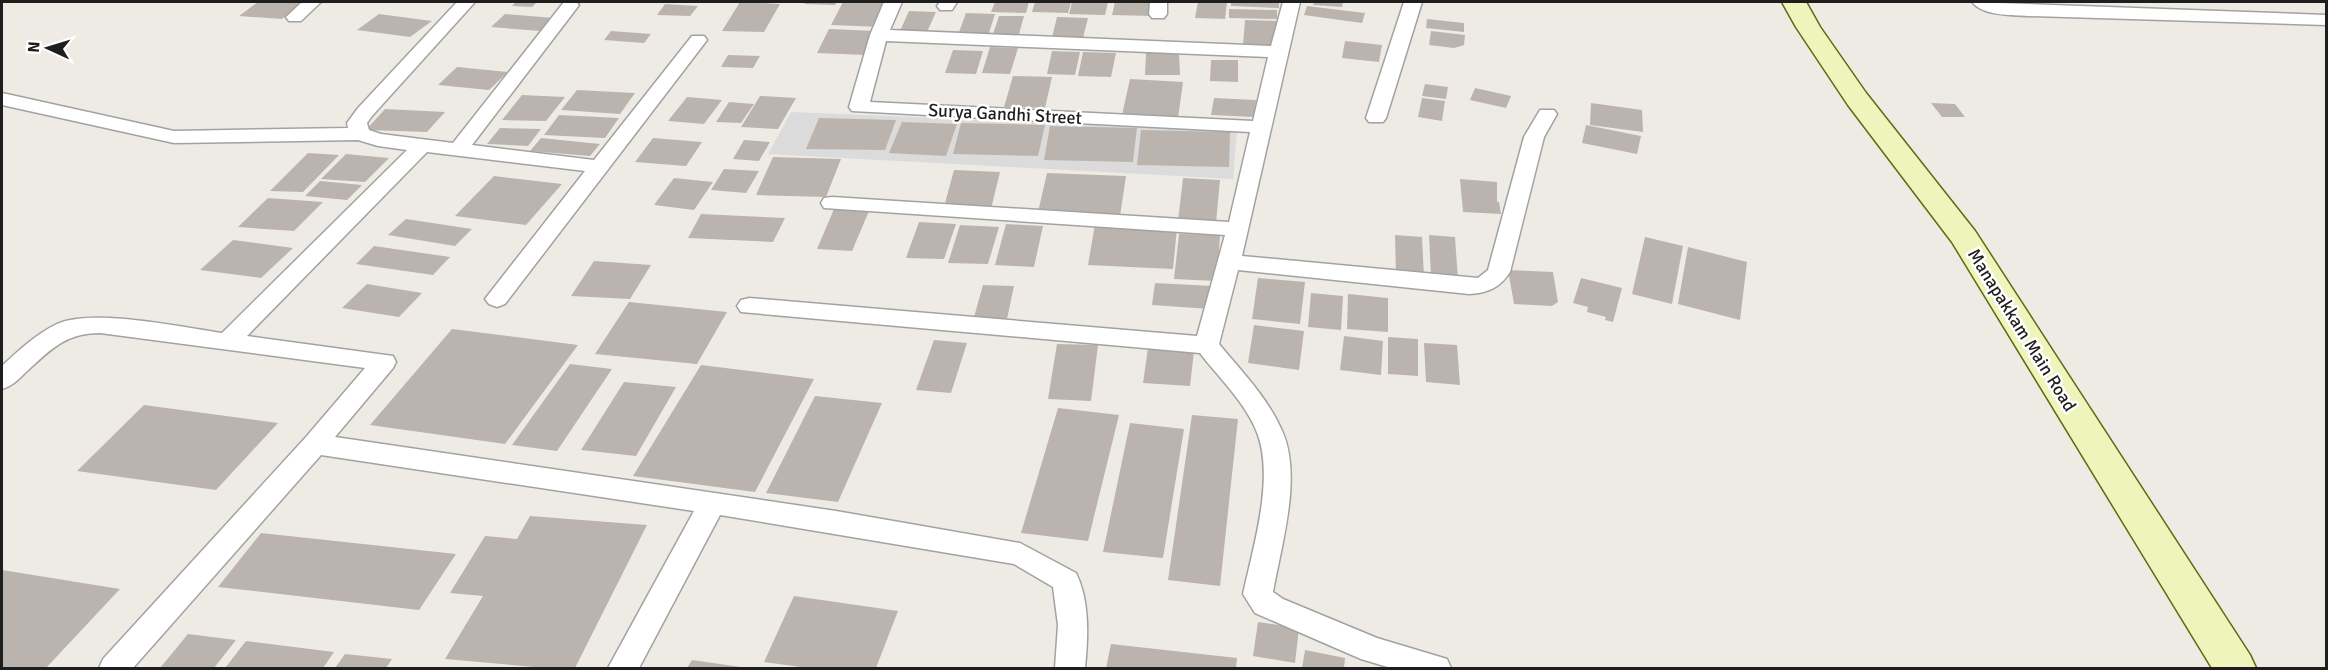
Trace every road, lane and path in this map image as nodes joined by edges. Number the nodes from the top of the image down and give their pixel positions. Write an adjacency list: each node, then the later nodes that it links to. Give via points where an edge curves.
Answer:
1 (312, 2): 9 (street)
2 (466, 2): 18 (street, via 365,112 357,123)
3 (893, 2): 11 (street, Surya Gandhi Street)
4 (1292, 2): 13 (street)
5 (1413, 2): 16 (street)
6 (1794, 2): 36 (main road, Manapakkam Main Road, via 1857,99 1964,238)
7 (1981, 2): 10 (street, via 2001,9 2028,11)
8 (570, 5): 20 (street)
9 (295, 17)
10 (2326, 20)
11 (879, 35): 13 (street); 17 (street, Surya Gandhi Street, via 858,107)
12 (698, 40): 21 (street)
13 (1278, 52): 17 (street)
14 (2, 99): 18 (street, via 174,137)
15 (1547, 114): 24 (street, via 1534,136 1500,273 1493,282 1478,287)
16 (1376, 118)
17 (1262, 127): 23 (street)
18 (360, 134): 19 (street)
19 (423, 145): 20 (street); 27 (street)
20 (459, 149): 21 (street)
21 (601, 167): 25 (street)
22 (832, 203): 23 (street)
23 (1238, 229): 24 (street)
24 (1230, 262): 28 (street)
25 (498, 298)
26 (749, 306): 28 (street)
27 (228, 341): 29 (street, via 85,325 54,336); 30 (street, via 384,362)
28 (1207, 345): 35 (street, via 1255,408 1271,435 1276,455 1274,499 1258,594 1273,608 1372,650)
29 (2, 380)
30 (315, 444): 31 (street); 32 (street)
31 (712, 505): 33 (street); 34 (street, via 1020,554 1066,581 1073,624)
32 (114, 669)
33 (623, 669)
34 (1070, 669)
35 (1436, 669)
36 (2235, 669)

